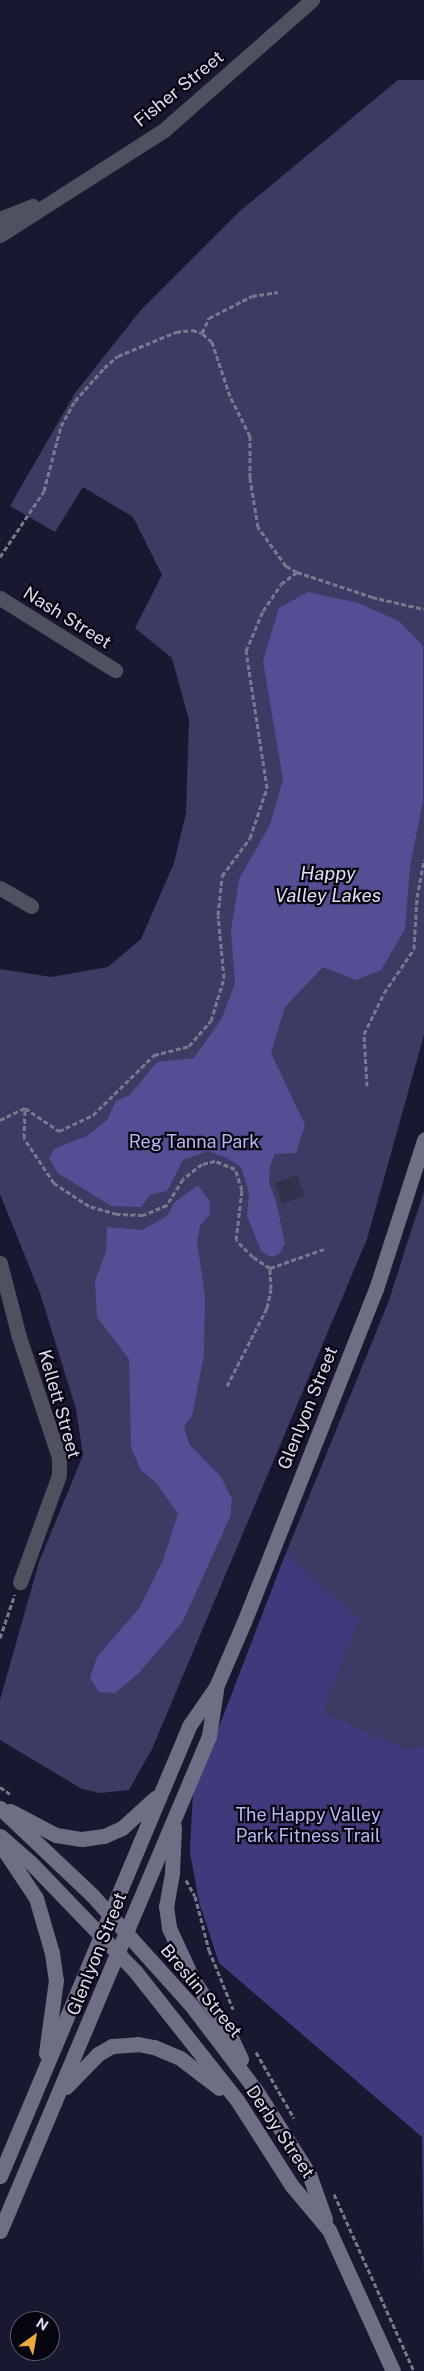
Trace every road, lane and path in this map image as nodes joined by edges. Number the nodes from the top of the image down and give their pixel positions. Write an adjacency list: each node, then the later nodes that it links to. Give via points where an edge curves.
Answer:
1 (312, 0): 2 (street, Fisher Street, via 164,130)
2 (61, 194): 3 (street, Fisher Street); 4 (street, Fisher Street)
3 (0, 219)
4 (0, 236)
5 (278, 292): 6 (path, via 252,296 209,318)
6 (202, 333): 7 (path, via 192,330 176,332 118,356 104,368 75,401 61,426 44,491); 8 (path, via 212,342 230,396 250,436 250,478 258,527 286,566)
7 (0, 557)
8 (297, 572): 10 (path, via 372,597); 16 (path, via 281,584 263,611 246,651 267,788 250,838 222,876 218,915 224,978 211,1021 188,1046 154,1055 93,1115 59,1131)
9 (0, 598): 11 (street, Nash Street)
10 (424, 608)
11 (115, 670)
12 (424, 860): 15 (path, via 417,898 414,949 384,993 364,1034)
13 (0, 888): 14 (street)
14 (31, 906)
15 (367, 1086)
16 (25, 1108): 17 (path); 21 (path, via 24,1138 54,1183 90,1206 117,1214 143,1214 167,1205 183,1180 202,1164 215,1161 235,1169 242,1190 236,1240 252,1257)
17 (0, 1120)
18 (424, 1140): 25 (main road, Glenlyon Street, via 376,1289)
19 (324, 1249): 21 (path)
20 (0, 1263): 23 (street, Kellett Street, via 19,1337 59,1457 59,1475)
21 (270, 1268): 22 (path, via 271,1289 267,1308)
22 (227, 1386)
23 (20, 1582): 24 (path)
24 (0, 1638)
25 (216, 1686): 26 (main road, Glenlyon Street, via 189,1726); 28 (main road, Glenlyon Street, via 209,1736)
26 (161, 1793): 27 (main road, via 122,1828 104,1836 82,1839 56,1835); 31 (main road, Glenlyon Street)
27 (0, 1807): 31 (main road, Breslin Street)
28 (175, 1818): 32 (main road, Glenlyon Street); 36 (main road, via 172,1873 166,1906 169,1928 179,1954 228,2032)
29 (0, 1836): 33 (main road)
30 (0, 1844): 35 (main road, via 36,1898 52,1953 56,1980)
31 (111, 1915): 32 (main road, Breslin Street); 33 (main road, Glenlyon Street)
32 (126, 1932): 34 (main road, Glenlyon Street); 36 (main road, Breslin Street, via 191,2005)
33 (102, 1936): 34 (main road, Derby Street); 35 (main road, Glenlyon Street)
34 (118, 1953): 37 (main road, Glenlyon Street); 38 (main road, Derby Street, via 180,2025)
35 (41, 2079): 39 (main road, Glenlyon Street)
36 (257, 2092): 40 (main road, Breslin Street, via 309,2174)
37 (60, 2093): 38 (main road, via 98,2054 112,2046 138,2044 180,2058 205,2076); 41 (main road, Glenlyon Street)
38 (251, 2119): 40 (main road, Derby Street, via 292,2186)
39 (0, 2176)
40 (329, 2230): 42 (main road, Derby Street)
41 (0, 2232)
42 (393, 2371)

